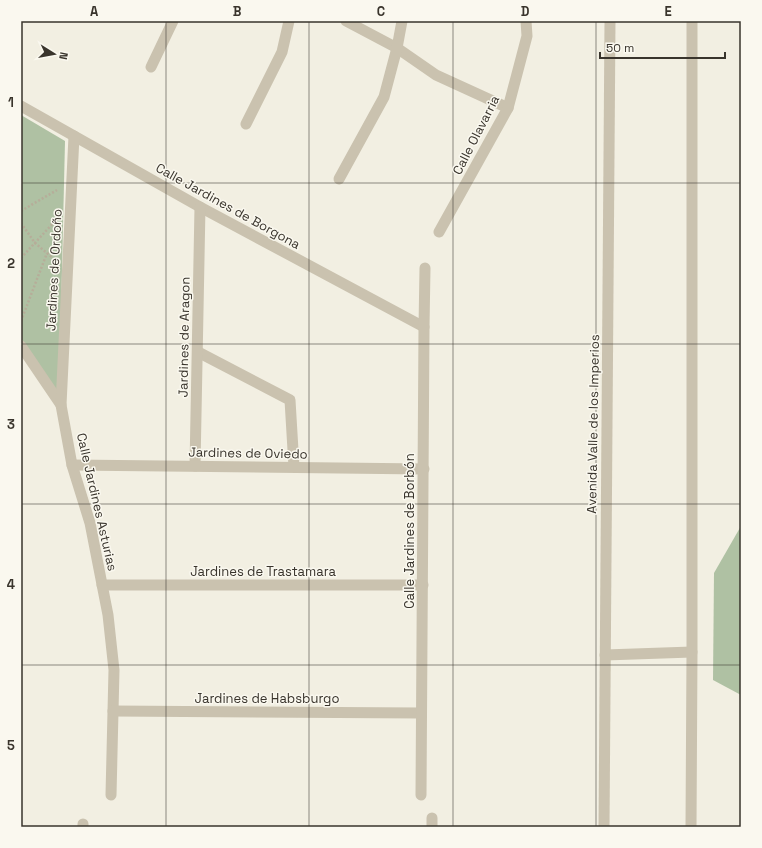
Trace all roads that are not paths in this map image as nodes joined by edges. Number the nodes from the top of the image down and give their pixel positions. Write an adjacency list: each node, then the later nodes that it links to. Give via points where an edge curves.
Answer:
1 (173, 21): 9 (street)
2 (289, 21): 12 (street, via 282,52)
3 (346, 21): 8 (street)
4 (402, 21): 8 (street)
5 (526, 21): 11 (street, Calle Olavarria, via 526,36)
6 (610, 21): 29 (street, Avenida Valle de los Imperios)
7 (692, 21): 28 (street)
8 (398, 48): 11 (street, via 436,75); 14 (street, via 384,97)
9 (151, 67)
10 (21, 106): 13 (street, Calle Jardines de Borgona)
11 (508, 108): 16 (street, Calle Olavarria)
12 (246, 124)
13 (74, 136): 15 (street, Calle Jardines de Borgona); 21 (street, Jardines de Ordoño)
14 (339, 180)
15 (200, 207): 18 (street, Calle Jardines de Borgona); 20 (street, Jardines de Aragon)
16 (439, 232)
17 (426, 268): 18 (street, Calle Jardines de Borbón)
18 (424, 327): 25 (street, Calle Jardines de Borbón)
19 (21, 346): 21 (street, Calle Jardines Asturias)
20 (198, 352): 23 (street, Jardines de Aragon); 24 (street, via 290,400)
21 (61, 405): 22 (street, Calle Jardines Asturias)
22 (72, 465): 23 (street, Jardines de Oviedo); 26 (street, Calle Jardines Asturias, via 90,523)
23 (195, 466): 24 (street, Jardines de Oviedo)
24 (294, 468): 25 (street, Jardines de Oviedo)
25 (424, 469): 27 (street, Calle Jardines de Borbón)
26 (102, 585): 27 (street, Jardines de Trastamara); 30 (street, Calle Jardines Asturias, via 114,670)
27 (423, 585): 31 (street, Calle Jardines de Borbón)
28 (692, 652): 29 (street); 35 (street)
29 (605, 654): 34 (street, Avenida Valle de los Imperios)
30 (113, 711): 31 (street, Jardines de Habsburgo); 32 (street, Calle Jardines Asturias)
31 (421, 713): 33 (street, Calle Jardines de Borbón)
32 (111, 795)
33 (421, 795)
34 (604, 827)
35 (691, 827)

